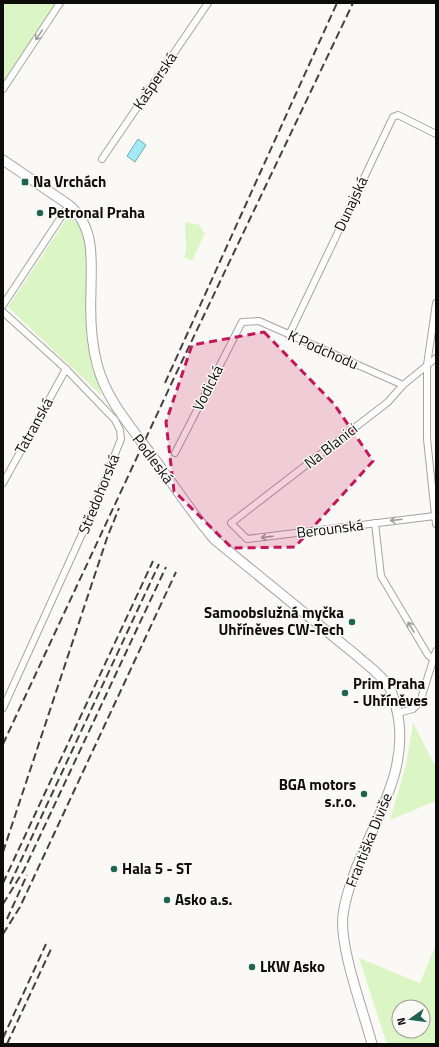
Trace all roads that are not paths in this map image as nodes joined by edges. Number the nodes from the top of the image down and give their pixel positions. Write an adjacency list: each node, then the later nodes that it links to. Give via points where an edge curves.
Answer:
1 (60, 3): 3 (street, one-way to 3)
2 (208, 3): 5 (street, Kašperská)
3 (3, 89)
4 (436, 134): 12 (street, Dunajská, via 398,115 393,117)
5 (102, 159)
6 (3, 160): 7 (main road, Podleská)
7 (69, 205): 9 (street); 26 (main road, Podleská, via 81,216 90,238 92,340 99,371 114,404 211,535 378,675 388,686)
8 (436, 303): 14 (street)
9 (3, 304)
10 (3, 312): 15 (street, Středohorská)
11 (242, 322): 12 (street, K Podchodu, via 259,321); 17 (street, Vodická)
12 (290, 335): 16 (street, K Podchodu)
13 (436, 358): 14 (street, Na Blanici)
14 (427, 365): 16 (street, Na Blanici); 19 (street, via 427,439)
15 (66, 369): 18 (street, Tatranská); 25 (street, Středohorská, via 115,420 121,440 92,512)
16 (403, 385): 20 (street, Na Blanici, via 388,402)
17 (175, 453)
18 (3, 482)
19 (435, 516): 21 (street, Berounská, one-way to 21); 22 (street)
20 (231, 523): 21 (street, Berounská, one-way to 20, via 247,539)
21 (375, 523): 24 (street, one-way to 21, via 428,655 381,576)
22 (436, 524)
23 (436, 651): 24 (street)
24 (434, 660): 26 (street, via 420,702 413,709)
25 (3, 708)
26 (398, 713): 27 (main road, Františka Diviše, via 400,748 396,768 382,810 355,871 343,916 345,947)
27 (372, 1044)

